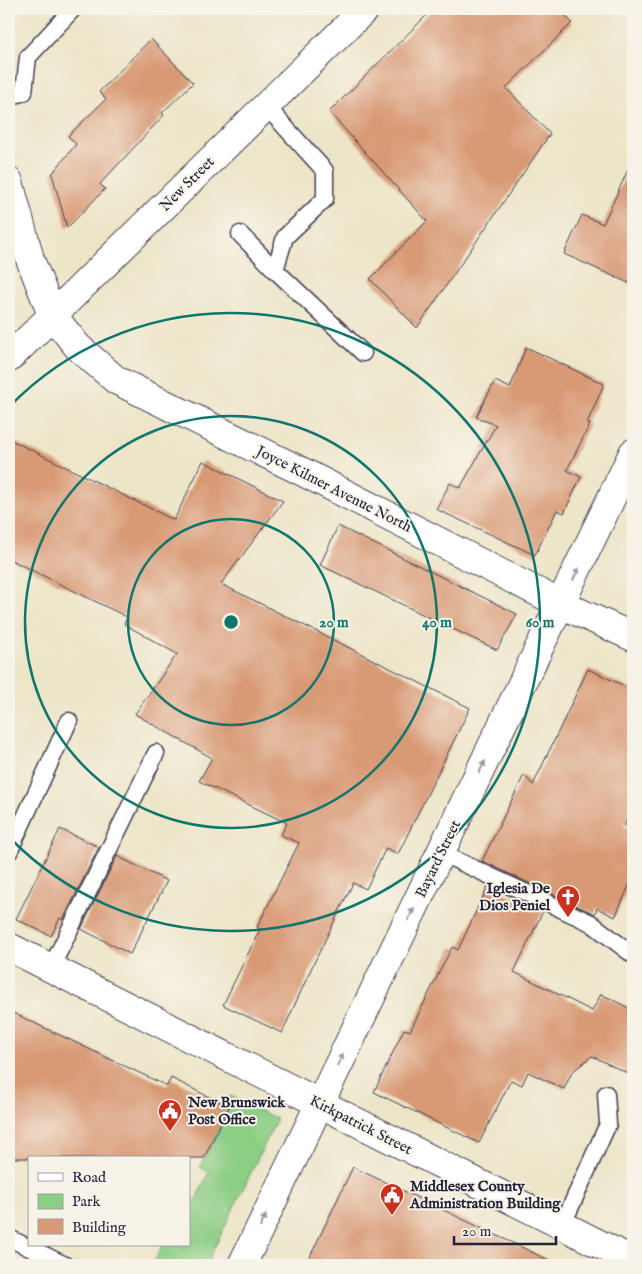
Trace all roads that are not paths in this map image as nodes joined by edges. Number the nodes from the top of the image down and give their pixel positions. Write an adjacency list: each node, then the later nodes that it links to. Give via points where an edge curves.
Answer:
1 (73, 9): 3 (lane, via 28,57 24,92)
2 (365, 9): 4 (street, New Street)
3 (9, 97)
4 (266, 106): 7 (lane, via 325,171 325,199 285,237); 8 (street, New Street)
5 (9, 182): 8 (street, Joyce Kilmer Avenue North, via 30,259)
6 (240, 234): 7 (lane)
7 (275, 270): 9 (lane)
8 (52, 315): 10 (street, New Street); 12 (street, Joyce Kilmer Avenue North, via 78,347 116,380)
9 (363, 353)
10 (9, 358)
11 (633, 453): 12 (street, Bayard Street, one-way to 11)
12 (561, 604): 13 (street, Joyce Kilmer Avenue North); 17 (street, Bayard Street, one-way to 12)
13 (633, 637)
14 (69, 721): 16 (lane)
15 (156, 753): 20 (lane)
16 (9, 852)
17 (441, 853): 19 (lane, via 592,923); 22 (street, Bayard Street, one-way to 17)
18 (9, 947): 20 (street, Kirkpatrick Street)
19 (633, 955)
20 (51, 968): 22 (street, Kirkpatrick Street)
21 (606, 1094): 23 (lane, via 608,1124)
22 (319, 1104): 23 (street, Kirkpatrick Street); 27 (street, Bayard Street, one-way to 22)
23 (562, 1226): 25 (street, Kirkpatrick Street)
24 (9, 1238): 26 (lane)
25 (633, 1261)
26 (65, 1265)
27 (242, 1265)

